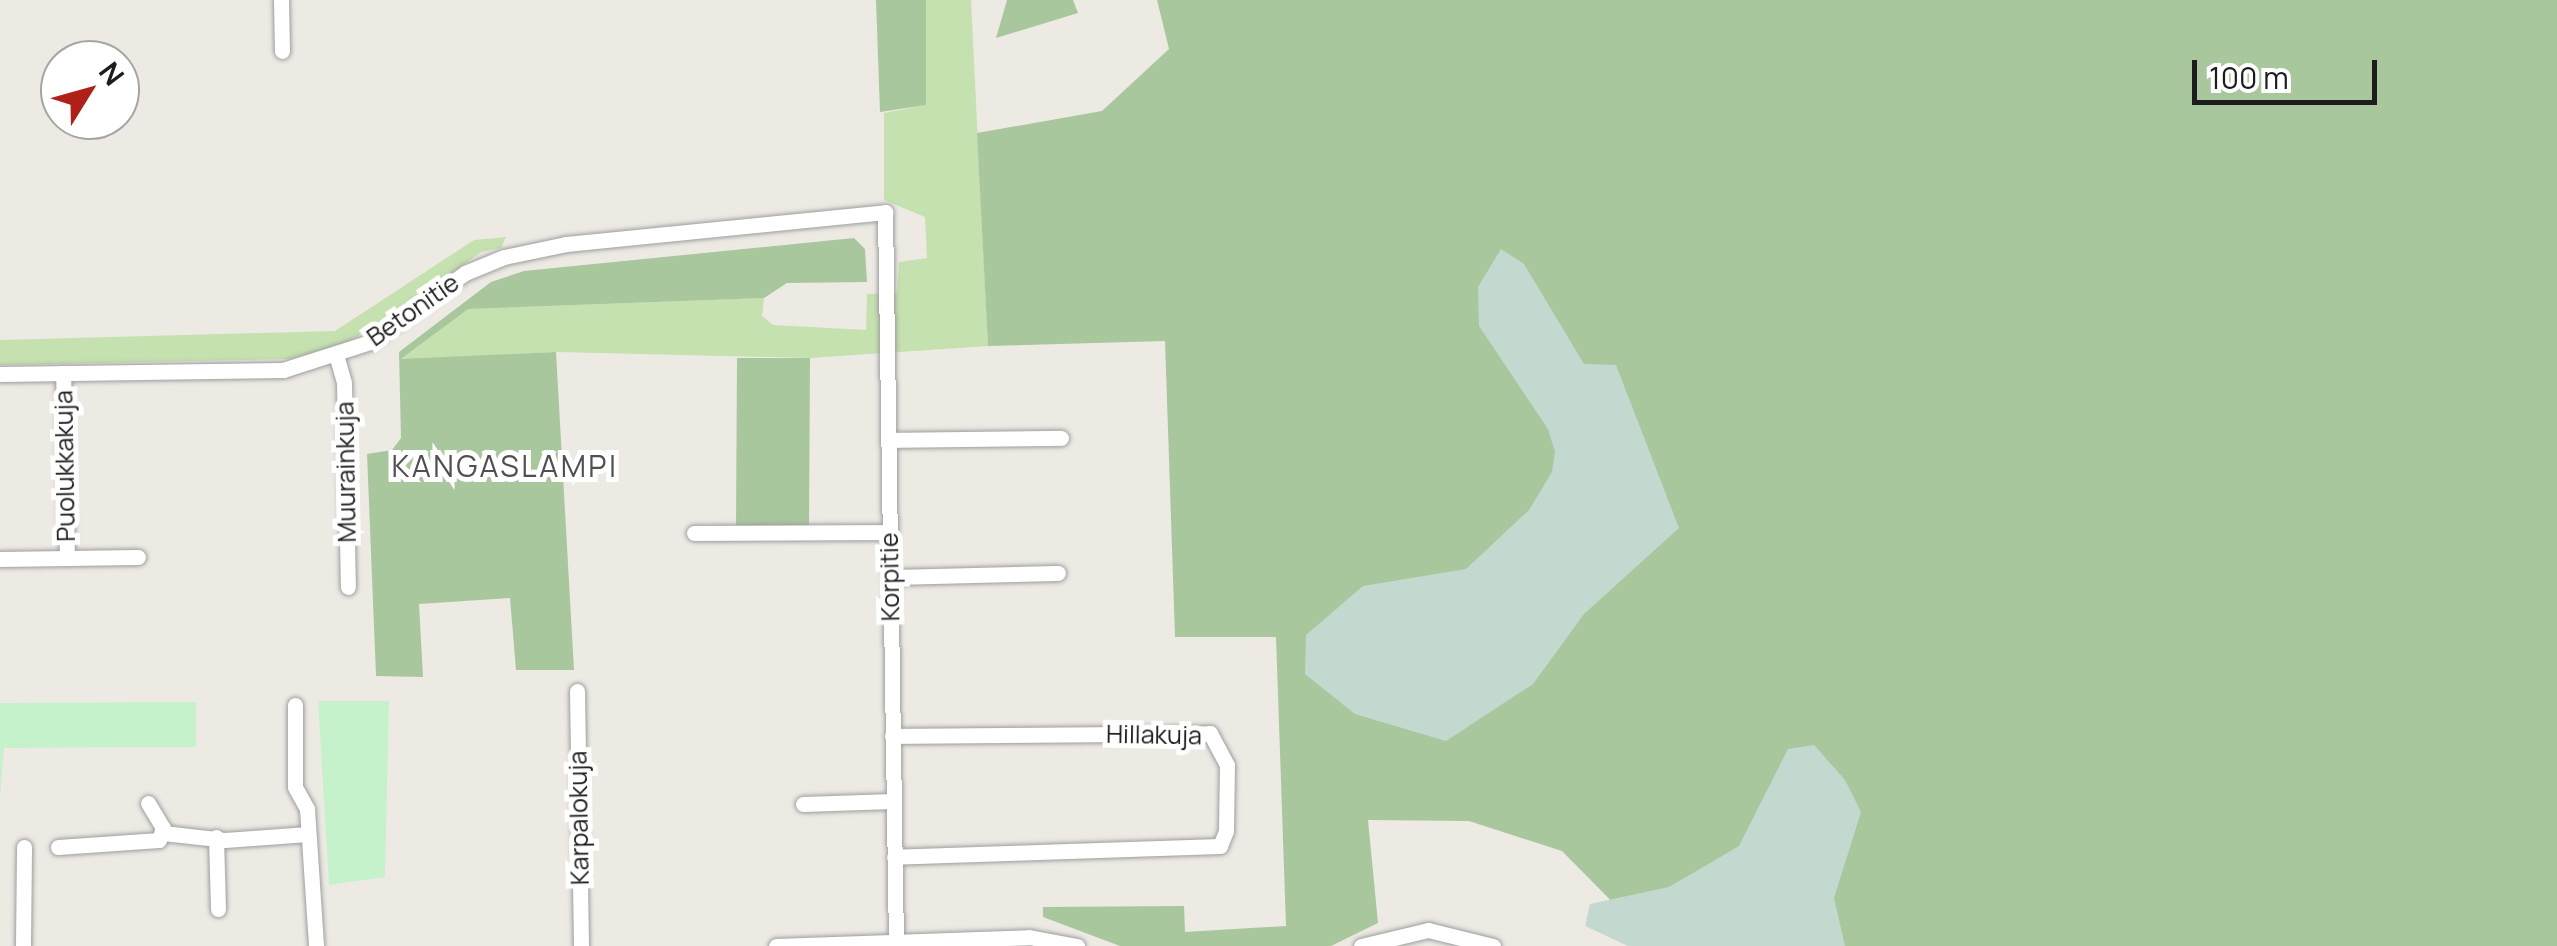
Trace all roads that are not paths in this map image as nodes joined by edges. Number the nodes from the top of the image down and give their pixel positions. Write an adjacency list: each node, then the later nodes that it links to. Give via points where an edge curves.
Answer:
1 (280, 0): 2 (street)
2 (282, 51)
3 (884, 212): 4 (street, Betonitie, via 566,244 504,257 465,274); 8 (street, Korpitie)
4 (337, 358): 5 (street, Betonitie, via 283,370); 16 (street, Muurainkuja, via 344,383)
5 (63, 373): 6 (street, Betonitie); 12 (street, Puolukkakuja)
6 (0, 374)
7 (1061, 438): 8 (street)
8 (888, 440): 10 (street, Korpitie)
9 (694, 532): 10 (street)
10 (889, 532): 15 (street, Korpitie)
11 (138, 557): 12 (street, Puolukkakuja)
12 (66, 558): 13 (street, Puolukkakuja)
13 (0, 559)
14 (1058, 572): 15 (street)
15 (890, 577): 19 (street, Korpitie)
16 (348, 586)
17 (577, 690): 34 (street, Karpalokuja)
18 (296, 705): 24 (street, via 295,787 307,809)
19 (892, 736): 20 (street, Korpitie); 28 (street, Hillakuja, via 1210,733 1226,766 1220,846)
20 (894, 800): 22 (street); 28 (street, Korpitie)
21 (148, 803): 23 (street)
22 (811, 804)
23 (163, 833): 25 (street); 27 (street, via 154,842)
24 (308, 834): 25 (street); 33 (street)
25 (216, 837): 29 (street)
26 (24, 847): 32 (street)
27 (58, 847)
28 (894, 857): 30 (street, Korpitie)
29 (218, 910)
30 (896, 941): 31 (street); 35 (street)
31 (997, 942): 36 (street, via 1050,938)
32 (23, 946)
33 (316, 946)
34 (581, 946)
35 (776, 946)
36 (1078, 946)
37 (1361, 946): 38 (street, via 1428,930)
38 (1494, 946)

